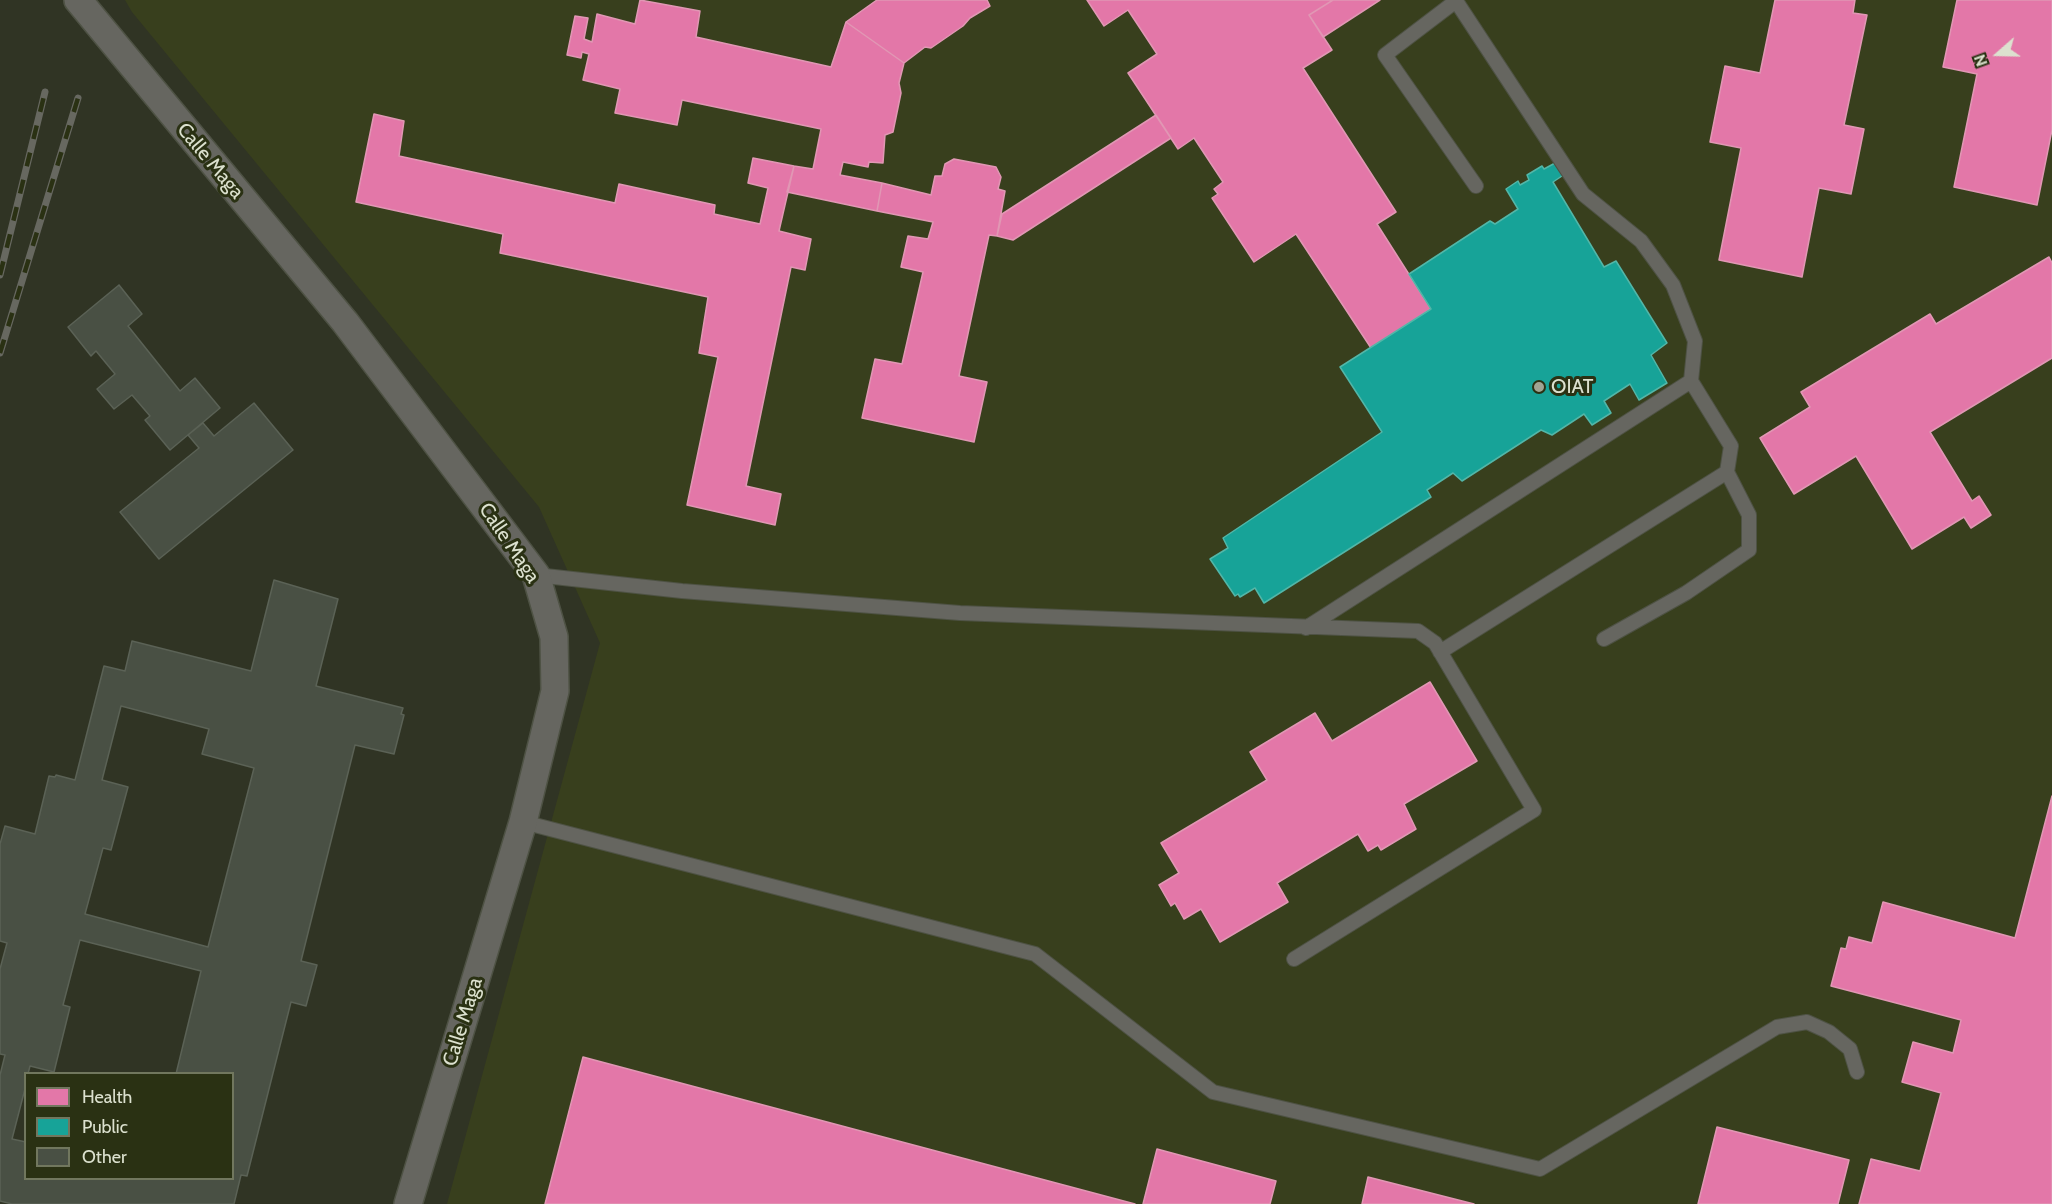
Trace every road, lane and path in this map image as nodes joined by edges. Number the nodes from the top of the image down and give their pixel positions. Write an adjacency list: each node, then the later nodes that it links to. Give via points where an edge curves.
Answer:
1 (78, 0): 5 (street, Calle Maga, via 345,322)
2 (1476, 186): 3 (lane, via 1385,55 1456,1 1583,194 1641,241 1672,285 1695,341)
3 (1691, 381): 4 (lane, via 1731,446); 6 (lane)
4 (1727, 472): 7 (lane, via 1749,515 1749,550 1686,593); 8 (lane)
5 (536, 575): 6 (lane, via 960,613); 9 (street, Calle Maga, via 554,637 555,691)
6 (1304, 629): 8 (lane, via 1418,631 1435,643)
7 (1604, 639)
8 (1440, 652): 10 (lane, via 1534,810)
9 (523, 822): 11 (lane, via 1035,954 1213,1092 1540,1169 1777,1027 1807,1022 1829,1032 1850,1049); 12 (street, Calle Maga)
10 (1294, 959)
11 (1857, 1072)
12 (408, 1204)

